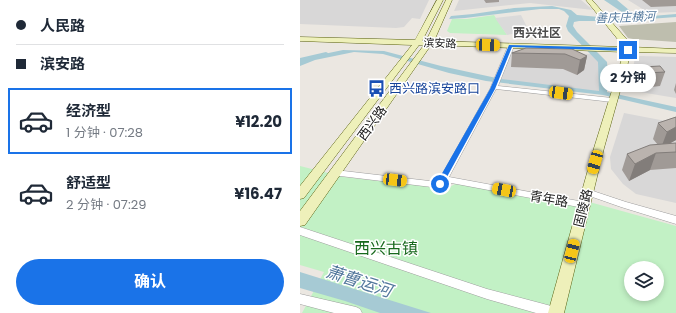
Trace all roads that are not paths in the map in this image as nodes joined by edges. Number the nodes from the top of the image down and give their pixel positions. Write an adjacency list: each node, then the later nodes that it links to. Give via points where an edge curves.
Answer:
1 (440, 0): 6 (main road, 西兴路)
2 (449, 0): 6 (main road, 西兴路)
3 (589, 0): 8 (main road)
4 (300, 34): 6 (main road, 滨安路)
5 (300, 39): 6 (main road, 滨安路)
6 (425, 40): 7 (main road, 滨安路); 8 (main road, 滨安路); 13 (main road, 西兴路); 16 (main road, 西兴路)
7 (510, 46): 8 (main road, 滨安路); 11 (street)
8 (627, 47): 9 (main road, 滨安路); 10 (main road, 滨安路); 12 (main road, 固陵路)
9 (676, 47)
10 (676, 51)
11 (493, 87): 12 (street); 14 (street)
12 (612, 100): 15 (main road, 固陵路)
13 (335, 173): 14 (street, 青年路); 19 (main road, 西兴路)
14 (441, 182): 17 (street, 青年路)
15 (587, 192): 17 (main road, 固陵路); 18 (street, via 624,206)
16 (300, 195)
17 (584, 205): 23 (main road, 固陵路)
18 (676, 220)
19 (300, 221)
20 (300, 231): 23 (street, via 487,294)
21 (300, 299): 22 (street)
22 (356, 313)
23 (556, 313)

